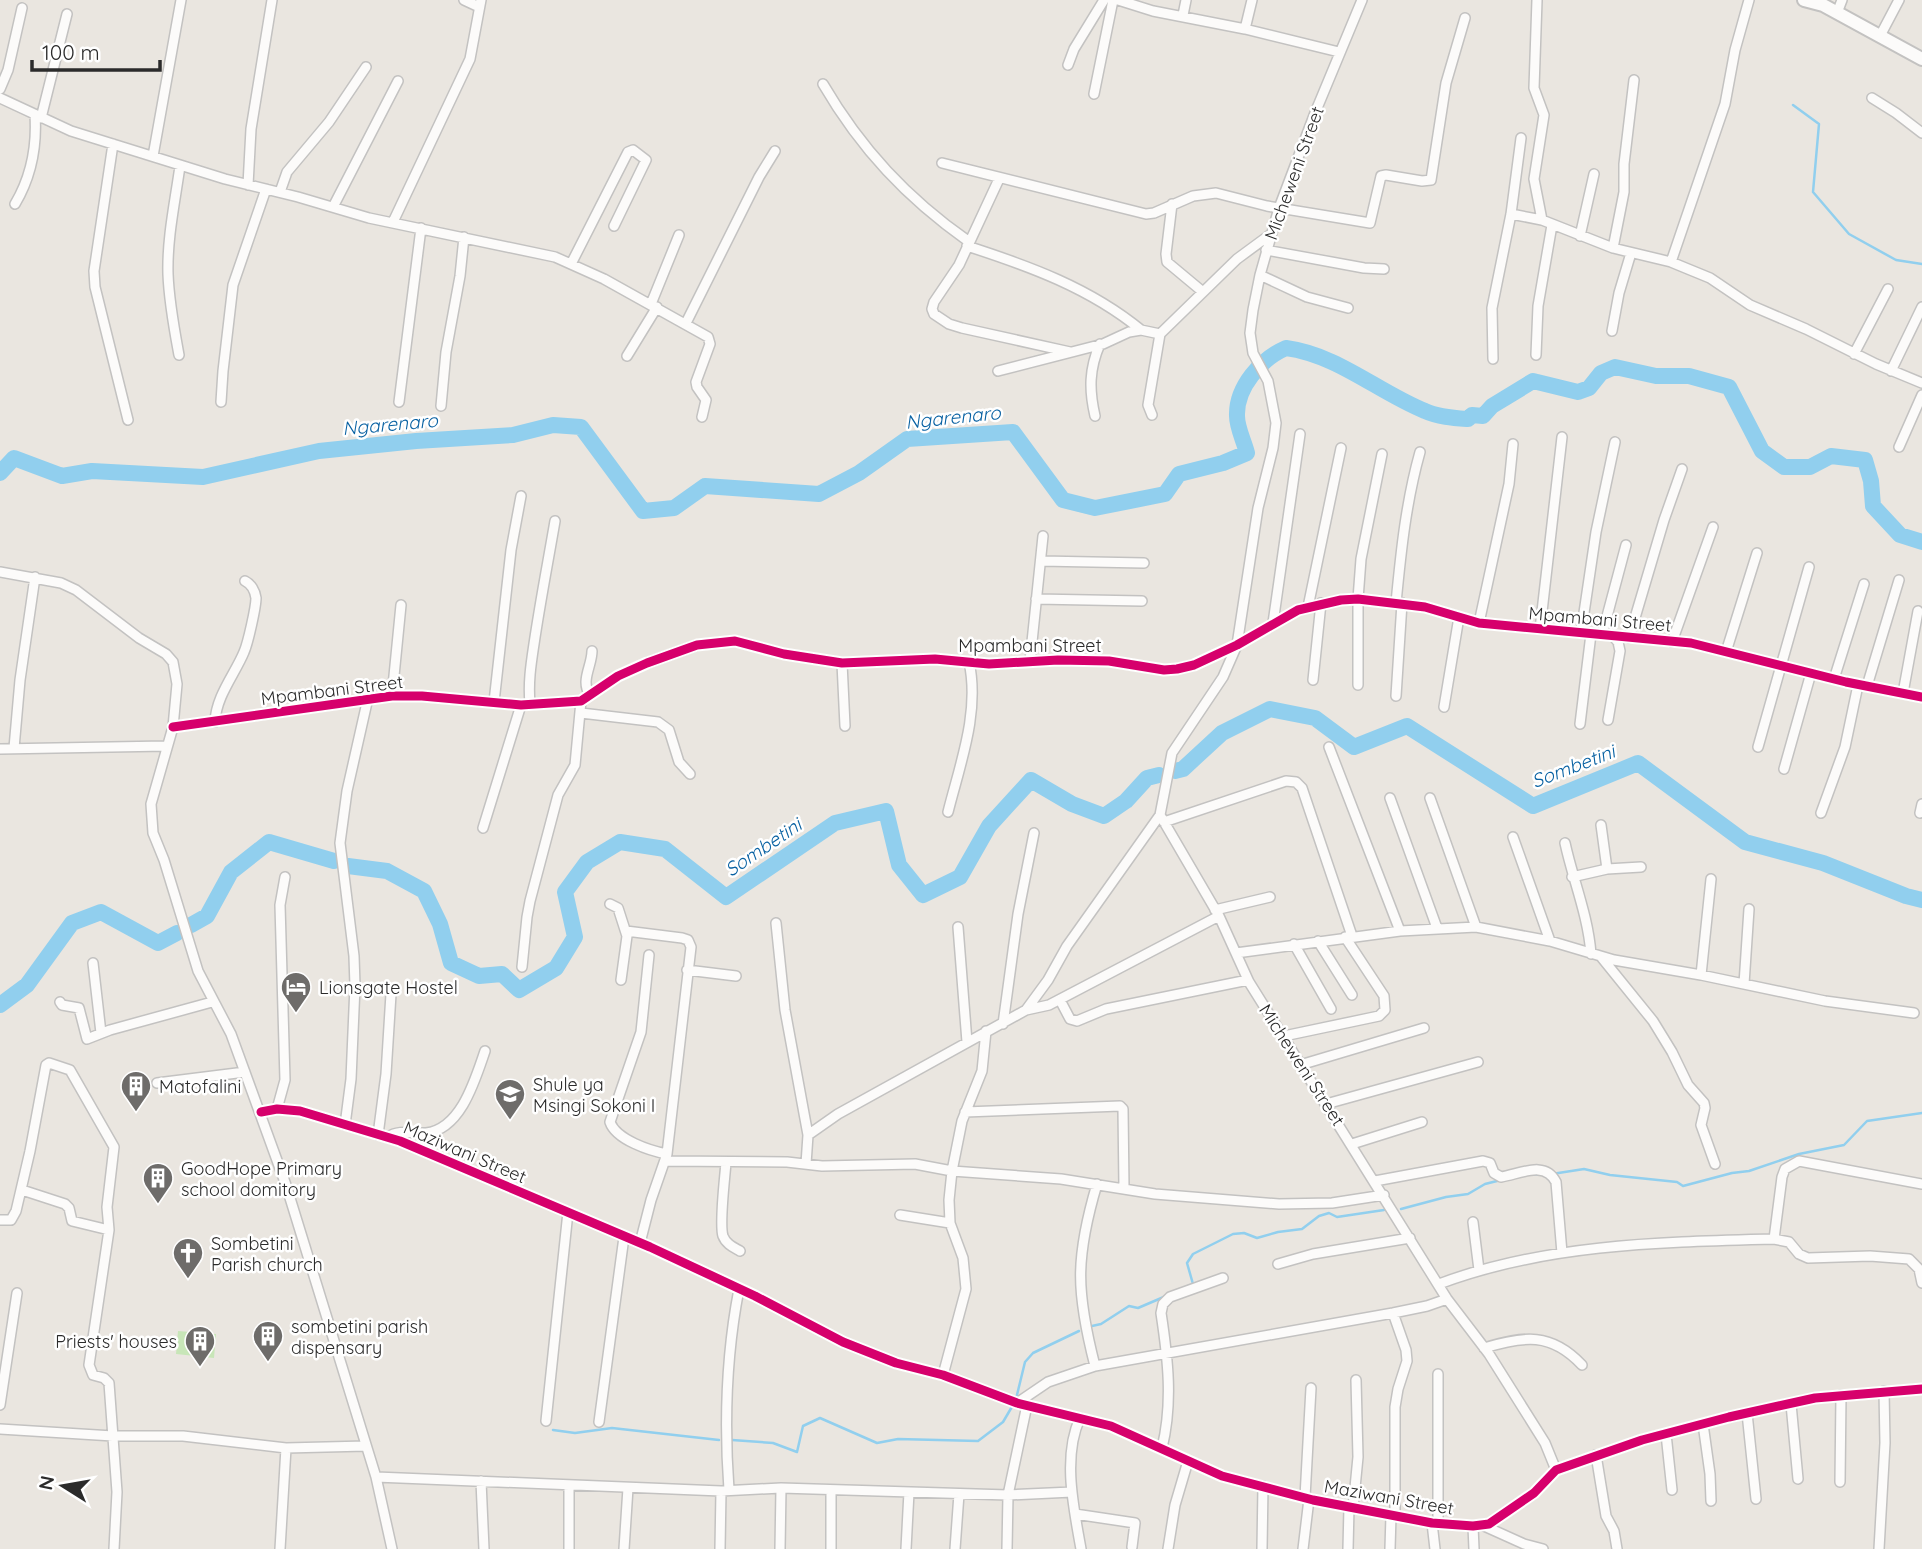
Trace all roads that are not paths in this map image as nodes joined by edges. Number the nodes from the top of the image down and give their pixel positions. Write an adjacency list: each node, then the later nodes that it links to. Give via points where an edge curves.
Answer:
1 (181, 0): 38 (street)
2 (272, 0): 43 (street, via 251,129)
3 (464, 0): 14 (street)
4 (1104, 0): 24 (street)
5 (1116, 0): 18 (street); 30 (street)
6 (1186, 0): 18 (street)
7 (1252, 0): 20 (street)
8 (1362, 0): 22 (street, Micheweni Street)
9 (1537, 0): 51 (street, via 1534,88 1544,115 1534,179)
10 (1749, 0): 64 (street, via 1725,104)
11 (1804, 0): 16 (street)
12 (1842, 0): 16 (street)
13 (1899, 0): 21 (street)
14 (480, 3): 52 (street, via 470,60)
15 (22, 8): 29 (street)
16 (1837, 13): 21 (street)
17 (67, 15): 33 (street)
18 (1183, 15): 20 (street)
19 (1465, 18): 49 (street, via 1446,83 1431,180 1381,176 1370,223)
20 (1245, 29): 22 (street)
21 (1880, 36): 23 (street)
22 (1339, 52): 49 (street, Micheweni Street)
23 (1922, 59)
24 (1068, 65)
25 (366, 67): 45 (street, via 287,172)
26 (1634, 80): 61 (street, via 1624,192)
27 (398, 81): 48 (street)
28 (823, 84): 60 (street, via 878,163)
29 (0, 89)
30 (1094, 94)
31 (1872, 98): 34 (street)
32 (0, 99): 33 (street)
33 (38, 116): 36 (street); 46 (street, via 29,173)
34 (1922, 134)
35 (1521, 138): 50 (street)
36 (113, 144): 38 (street); 94 (street, via 94,279)
37 (775, 151): 73 (street)
38 (153, 156): 40 (street)
39 (942, 163): 42 (street)
40 (180, 166): 43 (street); 80 (street, via 168,274)
41 (1594, 174): 58 (street)
42 (999, 178): 47 (street, via 1146,214); 60 (street)
43 (248, 185): 44 (street)
44 (267, 189): 45 (street); 88 (street, via 233,285)
45 (280, 192): 48 (street)
46 (15, 204)
47 (1172, 204): 49 (street, via 1216,193); 69 (street, via 1167,262)
48 (333, 206): 52 (street)
49 (1279, 208): 56 (street, Micheweni Street)
50 (1511, 214): 51 (street); 83 (street, via 1492,308)
51 (1542, 220): 53 (street)
52 (393, 222): 55 (street)
53 (1552, 225): 58 (street); 81 (street, via 1538,306)
54 (614, 226): 65 (street, via 646,160 633,150 603,197)
55 (421, 228): 59 (street); 89 (street)
56 (1271, 234): 62 (street, Micheweni Street); 69 (street)
57 (679, 235): 70 (street)
58 (1580, 236): 61 (street)
59 (464, 237): 65 (street); 90 (street)
60 (968, 244): 74 (street, via 1057,279); 78 (street, via 934,302 934,314 962,328)
61 (1613, 247): 63 (street)
62 (1266, 250): 66 (street); 67 (street, Micheweni Street)
63 (1631, 253): 64 (street); 75 (street)
64 (1671, 262): 79 (street)
65 (572, 264): 70 (street)
66 (1384, 269)
67 (1260, 275): 72 (street, via 1307,297); 136 (street, Micheweni Street, via 1250,333 1253,353 1268,381 1276,423)
68 (1888, 289): 79 (street)
69 (1203, 292): 76 (street)
70 (654, 306): 73 (street); 82 (street)
71 (1922, 307): 85 (street)
72 (1348, 308)
73 (686, 323): 93 (street, via 708,337 710,344 696,382 706,400)
74 (1141, 330): 76 (street); 77 (street)
75 (1612, 331)
76 (1160, 334): 91 (street, via 1148,405)
77 (1100, 344): 78 (street); 92 (street, via 1090,377)
78 (1070, 352): 84 (street)
79 (1854, 354): 85 (street)
80 (179, 355)
81 (1536, 355)
82 (627, 356)
83 (1493, 359)
84 (998, 371)
85 (1891, 371): 86 (street)
86 (1922, 383)
87 (1922, 395): 99 (street)
88 (221, 402)
89 (399, 402)
90 (441, 406)
91 (1152, 415)
92 (1095, 416)
93 (702, 417)
94 (128, 420)
95 (1300, 434): 127 (street)
96 (1562, 437): 129 (street)
97 (1615, 442): 130 (street)
98 (1513, 444): 128 (street, via 1509,484)
99 (1899, 447)
100 (1341, 448): 124 (street)
101 (1420, 452): 121 (street, via 1404,522)
102 (1382, 454): 119 (street, via 1368,514)
103 (1682, 469): 134 (street)
104 (521, 496): 155 (street)
105 (555, 521): 156 (street)
106 (1713, 527): 135 (street)
107 (1044, 536): 110 (street)
108 (1626, 545): 132 (street)
109 (1758, 553): 138 (street)
110 (1041, 561): 111 (street); 118 (street)
111 (1144, 563)
112 (1809, 567): 142 (street)
113 (0, 572): 114 (street)
114 (36, 577): 163 (street, via 76,590 166,654 173,662 177,684); 167 (street)
115 (1899, 580): 147 (street)
116 (244, 581): 160 (street, via 250,583 255,606 246,648 232,672)
117 (1864, 584): 144 (street)
118 (1036, 599): 120 (street); 140 (street)
119 (1358, 600): 121 (street, Mpambani Street); 122 (street, Mpambani Street); 146 (street)
120 (1142, 601)
121 (1399, 603): 126 (street, Mpambani Street); 151 (street)
122 (1321, 604): 124 (street, Mpambani Street); 145 (street)
123 (401, 605): 150 (street)
124 (1308, 607): 127 (street, Mpambani Street)
125 (1918, 611): 148 (street)
126 (1459, 617): 128 (street, Mpambani Street); 157 (street)
127 (1273, 623): 136 (street, Mpambani Street)
128 (1479, 623): 129 (street, Mpambani Street)
129 (1540, 629): 130 (street, Mpambani Street)
130 (1581, 633): 131 (street, Mpambani Street)
131 (1591, 634): 132 (street, Mpambani Street); 161 (street)
132 (1602, 635): 133 (street, Mpambani Street)
133 (1613, 636): 134 (street, Mpambani Street); 159 (street, via 1620,651)
134 (1629, 638): 135 (street, Mpambani Street)
135 (1672, 642): 138 (street, Mpambani Street)
136 (1237, 645): 140 (street, Mpambani Street, via 1177,669 1109,661); 175 (street, via 1223,677 1172,753)
137 (592, 651): 149 (street, via 585,679)
138 (1726, 652): 142 (street, Mpambani Street)
139 (969, 662): 140 (street, Mpambani Street); 141 (street, Mpambani Street); 173 (street, via 971,718)
140 (1030, 662)
141 (842, 663): 149 (street, Mpambani Street, via 735,641 713,642 647,663); 162 (street)
142 (1783, 666): 143 (street, Mpambani Street); 166 (street)
143 (1811, 673): 144 (street, Mpambani Street); 169 (street)
144 (1834, 679): 147 (street, Mpambani Street)
145 (1313, 680)
146 (1358, 685)
147 (1863, 685): 148 (street, Mpambani Street); 174 (street)
148 (1902, 693): 152 (street, Mpambani Street)
149 (590, 695): 154 (street, Mpambani Street)
150 (392, 696): 153 (street, Mpambani Street); 155 (street, Mpambani Street)
151 (1396, 696)
152 (1922, 697)
153 (368, 698): 160 (street, Mpambani Street); 235 (street, via 340,844 355,986)
154 (581, 701): 156 (street, Mpambani Street); 158 (street)
155 (494, 702): 156 (street, Mpambani Street)
156 (525, 704): 177 (street)
157 (1444, 707)
158 (581, 713): 170 (street, via 657,722 669,730 679,762); 204 (street, via 575,765 558,795 528,909)
159 (1608, 720)
160 (215, 722): 163 (street, Mpambani Street)
161 (1580, 724)
162 (845, 726)
163 (173, 727): 164 (street)
164 (166, 746): 167 (street); 215 (street, via 150,804 151,822)
165 (1329, 747): 194 (street)
166 (1758, 747)
167 (14, 748): 168 (street)
168 (0, 749)
169 (1784, 769)
170 (690, 774)
171 (1390, 798): 193 (street)
172 (1430, 798): 192 (street)
173 (948, 812)
174 (1821, 813)
175 (1162, 819): 189 (street, Micheweni Street); 196 (street, via 1286,780 1296,782 1302,788); 217 (street)
176 (1601, 825): 182 (street)
177 (483, 828)
178 (1034, 833): 219 (street)
179 (1513, 837): 198 (street)
180 (1565, 843): 184 (street)
181 (1641, 867): 182 (street)
182 (1607, 869): 184 (street)
183 (285, 877): 231 (street, via 280,905 285,1080)
184 (1572, 877): 202 (street)
185 (1711, 879): 206 (street)
186 (1270, 897): 189 (street)
187 (610, 904): 195 (street, via 617,906)
188 (1749, 909): 210 (street)
189 (1217, 913): 200 (street, Micheweni Street); 213 (street)
190 (776, 923): 237 (street, via 785,1010)
191 (958, 927): 224 (street)
192 (1476, 927): 193 (street); 198 (street)
193 (1437, 928): 194 (street)
194 (1400, 930): 196 (street)
195 (626, 931): 205 (street, via 688,940); 208 (street)
196 (1348, 937): 197 (street); 223 (street, via 1384,996 1385,1010 1379,1016)
197 (1318, 941): 199 (street); 212 (street)
198 (1549, 941): 202 (street)
199 (1294, 944): 200 (street); 216 (street)
200 (1236, 953): 209 (street, Micheweni Street)
201 (649, 955): 240 (street, via 640,1032 610,1122 619,1134)
202 (1596, 955): 206 (street); 243 (street, via 1643,1005 1688,1085 1704,1103 1701,1128)
203 (93, 962): 222 (street)
204 (522, 967)
205 (687, 970): 207 (street); 240 (street)
206 (1701, 975): 210 (street)
207 (736, 976)
208 (621, 980)
209 (1248, 980): 213 (street, via 1106,1009 1077,1021 1070,1019); 223 (street, Micheweni Street)
210 (1744, 984): 218 (street, via 1825,1002)
211 (391, 994): 236 (street)
212 (1352, 995)
213 (1060, 1000): 217 (street)
214 (60, 1002): 222 (street, via 79,1008 87,1039)
215 (212, 1002): 222 (street); 228 (street, via 231,1034)
216 (1331, 1009)
217 (1026, 1010): 219 (street)
218 (1914, 1013)
219 (1003, 1024): 221 (street)
220 (1424, 1028): 227 (street)
221 (986, 1031): 224 (street); 233 (street, via 982,1071)
222 (101, 1033)
223 (1284, 1036): 227 (street, Micheweni Street)
224 (968, 1042): 237 (street)
225 (485, 1051): 238 (street, via 473,1083 447,1125 429,1133 400,1132)
226 (1478, 1062): 230 (street)
227 (1300, 1065): 230 (street, Micheweni Street)
228 (245, 1072): 229 (street); 232 (street)
229 (157, 1083)
230 (1326, 1104): 239 (street, Micheweni Street)
231 (277, 1110): 232 (street, Maziwani Street); 235 (street, Maziwani Street, via 300,1111)
232 (261, 1112): 294 (street)
233 (965, 1112): 244 (street); 248 (street, via 1120,1106)
234 (1422, 1122): 239 (street)
235 (345, 1125): 236 (street, Maziwani Street)
236 (378, 1135): 238 (street, Maziwani Street)
237 (808, 1135): 242 (street)
238 (388, 1137): 251 (street, Maziwani Street)
239 (1352, 1144): 245 (street, Micheweni Street)
240 (666, 1157): 241 (street); 260 (street)
241 (726, 1162): 242 (street); 261 (street, via 723,1235)
242 (806, 1164): 244 (street, via 915,1164)
243 (1715, 1164)
244 (952, 1171): 246 (street); 255 (street)
245 (1375, 1181): 250 (street, Micheweni Street); 262 (street, via 1483,1161 1501,1177 1540,1169 1551,1175)
246 (1097, 1184): 248 (street); 275 (street, via 1079,1279)
247 (1922, 1184): 259 (street, via 1808,1161 1792,1163 1782,1177)
248 (1124, 1188): 250 (street, via 1279,1204 1332,1203)
249 (22, 1190): 253 (street, via 14,1216); 256 (street, via 65,1204 72,1221); 256 (street, via 49,1063 72,1072 114,1147)
250 (1384, 1195): 258 (street, Micheweni Street)
251 (568, 1212): 257 (street, Maziwani Street); 288 (street)
252 (900, 1215): 255 (street)
253 (0, 1220)
254 (1473, 1222): 264 (street)
255 (950, 1223): 277 (street, via 963,1258 966,1289)
256 (109, 1230): 293 (street, via 89,1365 93,1375 109,1383)
257 (624, 1237): 260 (street, Maziwani Street); 289 (street)
258 (1410, 1238): 263 (street); 267 (street, Micheweni Street)
259 (1774, 1239): 262 (street, via 1627,1244); 266 (street, via 1789,1242 1808,1258 1909,1259 1919,1269)
260 (640, 1243): 268 (street, Maziwani Street)
261 (740, 1251)
262 (1562, 1253): 264 (street)
263 (1278, 1264)
264 (1479, 1270): 267 (street)
265 (1223, 1278): 273 (street, via 1164,1302 1161,1313)
266 (1922, 1283)
267 (1439, 1284): 270 (street, Micheweni Street)
268 (739, 1289): 277 (street, Maziwani Street, via 867,1352); 308 (street, via 725,1410)
269 (17, 1293): 283 (street)
270 (1447, 1299): 271 (street); 272 (street, Micheweni Street)
271 (1393, 1313): 273 (street); 320 (street, via 1407,1356 1395,1407)
272 (1484, 1348): 274 (street, via 1540,1339 1564,1348); 299 (street, Micheweni Street, via 1545,1443)
273 (1167, 1353): 275 (street); 296 (street, via 1170,1405)
274 (1582, 1365)
275 (1095, 1366): 284 (street, via 1048,1382)
276 (1438, 1374): 321 (street)
277 (943, 1375): 284 (street, Maziwani Street)
278 (1356, 1380): 318 (street, via 1358,1457)
279 (1311, 1388): 315 (street)
280 (1922, 1389): 281 (street)
281 (1884, 1391): 282 (street); 348 (street)
282 (1841, 1395): 285 (street); 303 (street)
283 (0, 1402)
284 (1017, 1403): 287 (street, Maziwani Street); 314 (street)
285 (1791, 1404): 286 (street); 301 (street)
286 (1747, 1413): 290 (street); 316 (street)
287 (1084, 1419): 296 (street, Maziwani Street); 312 (street, via 1074,1436)
288 (546, 1421)
289 (599, 1422)
290 (1703, 1424): 292 (street); 317 (street)
291 (0, 1429): 293 (street)
292 (1666, 1434): 297 (street); 310 (street)
293 (113, 1436): 295 (street, via 200,1437); 326 (street, via 117,1492)
294 (366, 1446): 295 (street); 300 (street)
295 (286, 1448): 327 (street)
296 (1162, 1448): 298 (street, Maziwani Street)
297 (1596, 1455): 299 (street); 347 (street, via 1605,1516)
298 (1188, 1461): 305 (street, Maziwani Street, via 1222,1476); 339 (street)
299 (1556, 1471): 323 (street, via 1534,1493)
300 (376, 1477): 302 (street); 328 (street)
301 (1798, 1479)
302 (481, 1481): 304 (street); 329 (street)
303 (1840, 1482)
304 (569, 1485): 306 (street); 330 (street)
305 (1264, 1486): 315 (street, Maziwani Street); 340 (street)
306 (628, 1488): 308 (street); 331 (street)
307 (781, 1488): 308 (street); 309 (street); 333 (street)
308 (725, 1490): 332 (street)
309 (831, 1490): 311 (street); 334 (street)
310 (1672, 1490)
311 (909, 1492): 313 (street); 335 (street)
312 (1072, 1492): 314 (street); 319 (street)
313 (959, 1494): 314 (street); 336 (street)
314 (1008, 1495): 337 (street)
315 (1307, 1498): 318 (street, Maziwani Street); 341 (street)
316 (1756, 1499)
317 (1710, 1501)
318 (1351, 1507): 320 (street, Maziwani Street); 342 (street)
319 (1075, 1514): 325 (street, via 1135,1523); 338 (street)
320 (1393, 1515): 321 (street, Maziwani Street); 343 (street)
321 (1435, 1524): 322 (street, Maziwani Street); 344 (street)
322 (1473, 1526): 323 (street, Maziwani Street); 345 (street)
323 (1484, 1526): 324 (street)
324 (1524, 1547): 346 (street)
325 (1132, 1548)
326 (114, 1549)
327 (280, 1549)
328 (392, 1549)
329 (484, 1549)
330 (569, 1549)
331 (624, 1549)
332 (720, 1549)
333 (780, 1549)
334 (831, 1549)
335 (906, 1549)
336 (955, 1549)
337 (1007, 1549)
338 (1082, 1549)
339 (1168, 1549)
340 (1262, 1549)
341 (1303, 1549)
342 (1348, 1549)
343 (1390, 1549)
344 (1435, 1549)
345 (1474, 1549)
346 (1543, 1549)
347 (1617, 1549)
348 (1879, 1549)

